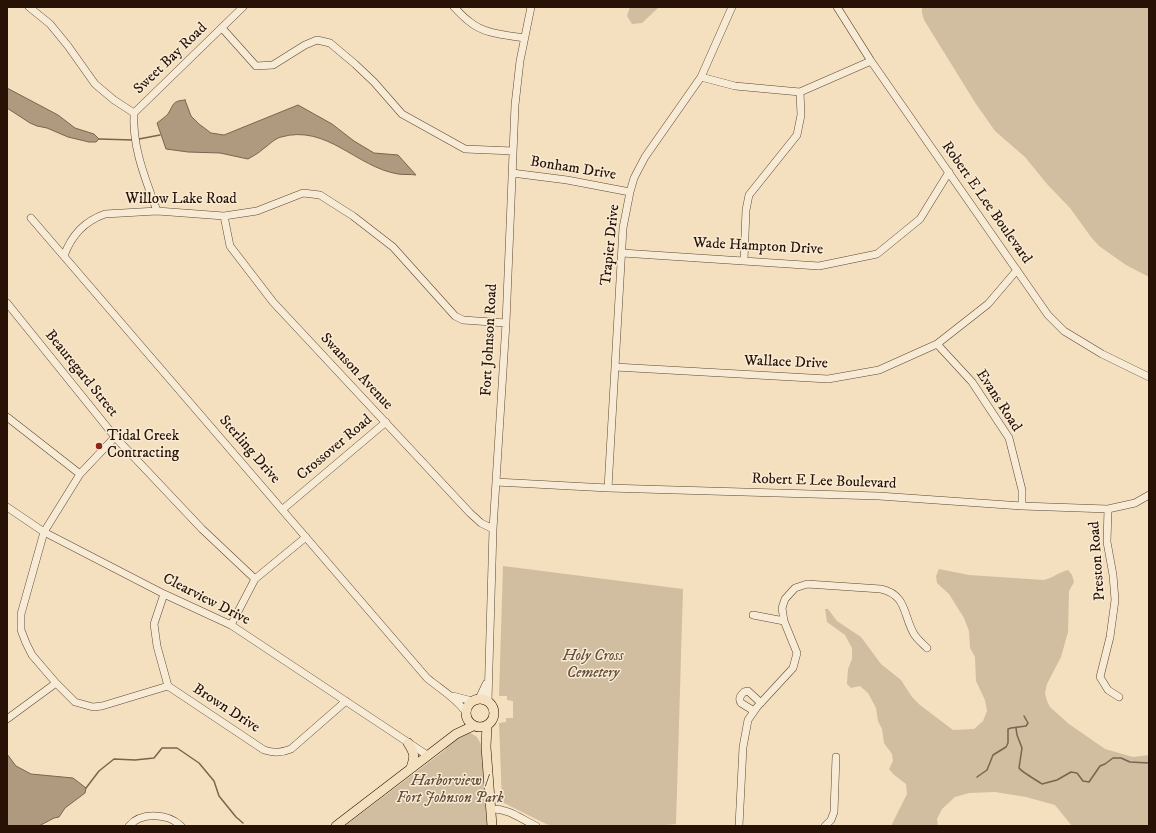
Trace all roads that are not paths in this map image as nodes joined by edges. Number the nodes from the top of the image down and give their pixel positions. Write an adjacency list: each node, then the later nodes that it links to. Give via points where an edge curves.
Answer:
1 (29, 7): 12 (street, via 50,24 94,84)
2 (243, 7): 7 (street, Sweet Bay Road)
3 (454, 7): 8 (street, via 470,23 478,27 493,33)
4 (531, 7): 8 (street, Fort Johnson Road)
5 (732, 7): 10 (street, Trapier Drive)
6 (837, 7): 9 (street, Robert E Lee Boulevard)
7 (222, 28): 12 (street, Sweet Bay Road); 13 (street, via 256,66 273,64 304,45 318,40 330,43 374,82 402,114 466,149)
8 (524, 38): 13 (street, Fort Johnson Road)
9 (871, 61): 11 (street); 14 (street, Robert E Lee Boulevard)
10 (701, 77): 11 (street, via 735,86); 16 (street, Trapier Drive, via 645,157)
11 (800, 92): 22 (street, via 801,115 796,135 749,196)
12 (134, 114): 17 (street, via 133,124 139,163)
13 (513, 151): 15 (street, Fort Johnson Road)
14 (949, 172): 22 (street, Wade Hampton Drive, via 920,219 877,254 819,266); 23 (street, Robert E Lee Boulevard)
15 (512, 173): 16 (street, Bonham Drive); 25 (street, Fort Johnson Road)
16 (630, 192): 20 (street, Trapier Drive)
17 (157, 211): 18 (street, Willow Lake Road); 21 (street, Willow Lake Road, via 105,214 98,217 75,234)
18 (224, 216): 25 (street, Willow Lake Road, via 257,211 303,193 320,195 353,216 393,247 455,316 463,320); 30 (street, Swanson Avenue, via 230,246 268,296)
19 (31, 218): 21 (street, Sterling Drive)
20 (622, 253): 22 (street, Wade Hampton Drive); 27 (street, Trapier Drive)
21 (64, 256): 38 (street, Sterling Drive)
22 (744, 260)
23 (1018, 270): 26 (street, Wallace Drive, via 988,304); 28 (street, Robert E Lee Boulevard, via 1048,315 1064,331 1102,354)
24 (7, 303): 31 (street, Beauregard Street)
25 (506, 323): 33 (street, Fort Johnson Road)
26 (937, 344): 27 (street, Wallace Drive, via 879,370 828,379); 36 (street, Evans Road, via 972,382 1009,438 1022,490)
27 (615, 367): 34 (street, Trapier Drive)
28 (1149, 377)
29 (7, 416): 32 (street)
30 (386, 422): 38 (street, Crossover Road); 40 (street, Swanson Avenue, via 474,518)
31 (115, 437): 32 (street); 43 (street, Beauregard Street, via 202,529)
32 (80, 474): 41 (street)
33 (496, 482): 34 (street, Robert E Lee Boulevard); 40 (street, Fort Johnson Road)
34 (608, 488): 36 (street, Robert E Lee Boulevard, via 879,496)
35 (1149, 495): 39 (street, Robert E Lee Boulevard, via 1135,503)
36 (1022, 506): 39 (street, Robert E Lee Boulevard)
37 (7, 507): 41 (street, Clearview Drive)
38 (283, 509): 42 (street, Sterling Drive)
39 (1108, 509): 52 (street, Preston Road, via 1107,542 1115,600 1110,637 1100,677 1108,690)
40 (493, 529): 53 (street, Fort Johnson Road, via 488,676)
41 (44, 532): 44 (street, Clearview Drive); 49 (street, via 21,614 21,630 32,655)
42 (306, 537): 43 (street); 51 (street, Sterling Drive, via 427,678)
43 (255, 579): 47 (street)
44 (164, 594): 47 (street, Clearview Drive); 50 (street, via 154,624)
45 (754, 615): 46 (street)
46 (784, 621): 48 (street, via 782,608 785,599 795,588 807,584 881,589 889,591 901,601 913,633); 55 (street, via 796,653 793,668)
47 (231, 625): 54 (street, Clearview Drive)
48 (927, 648)
49 (56, 683): 50 (street, via 75,702 93,707); 58 (street)
50 (168, 686): 54 (street, Brown Drive, via 264,750 273,752 290,749)
51 (451, 695): 53 (street, Sterling Drive); 57 (street, Sterling Drive)
52 (1119, 697)
53 (479, 700): 57 (main road, via 469,704); 59 (main road, via 492,706 494,712)
54 (346, 701): 62 (street, Clearview Drive)
55 (761, 703): 56 (street); 56 (street, via 748,691 741,695 741,703)
56 (754, 711): 73 (street, via 748,720 743,747)
57 (465, 713): 60 (main road, via 467,720); 61 (main road, via 463,724)
58 (7, 719)
59 (487, 725): 60 (main road); 63 (main road)
60 (474, 726): 61 (main road); 63 (main road, via 479,730)
61 (456, 734): 64 (main road)
62 (408, 743): 64 (street, Clearview Drive); 66 (main road, via 414,752)
63 (486, 747): 67 (main road)
64 (427, 755): 66 (main road)
65 (836, 756): 74 (street, via 834,812)
66 (411, 768): 70 (main road)
67 (491, 809): 71 (main road); 72 (street, via 504,810)
68 (129, 826): 69 (street, via 134,820 144,816 160,816)
69 (181, 826)
70 (336, 826)
71 (492, 826)
72 (536, 826)
73 (739, 826)
74 (825, 826)

